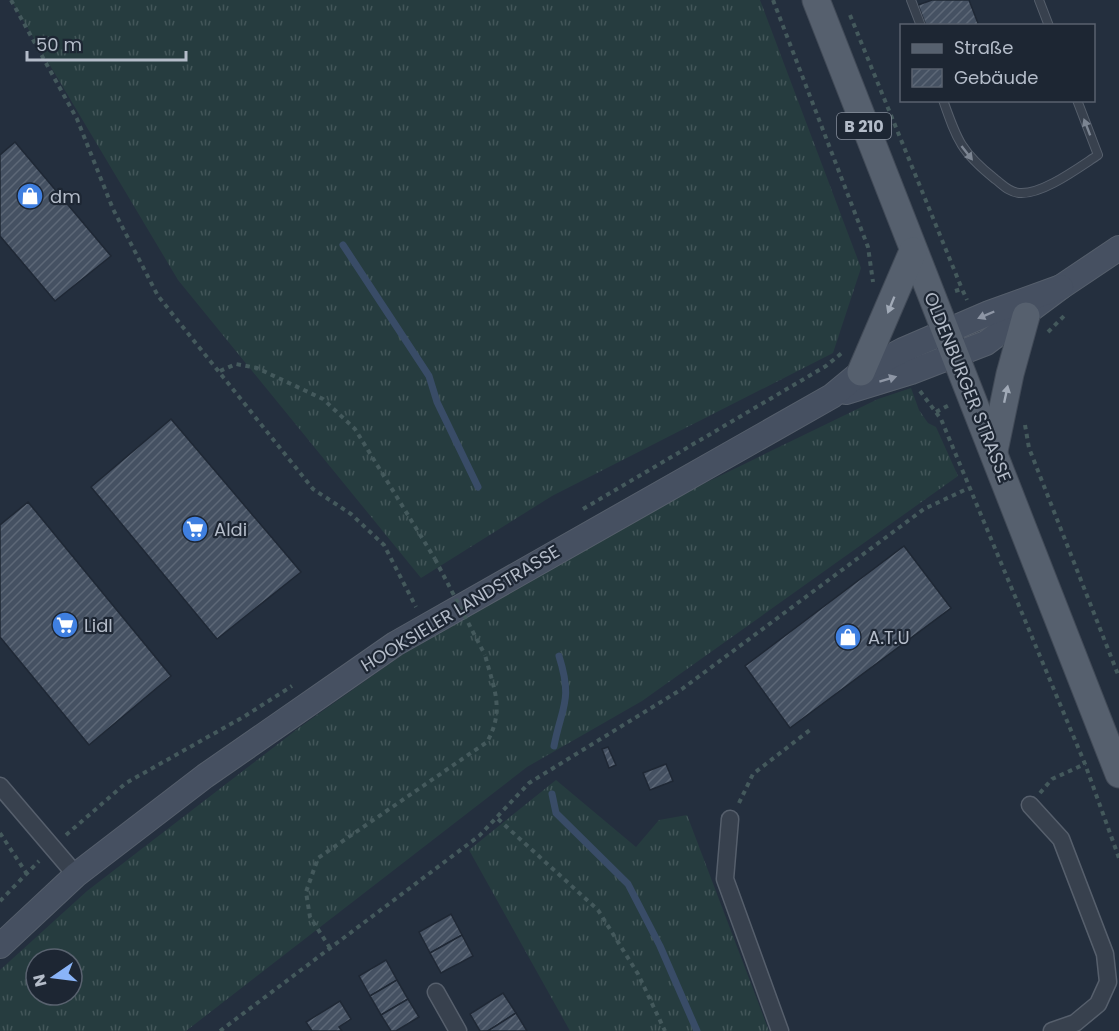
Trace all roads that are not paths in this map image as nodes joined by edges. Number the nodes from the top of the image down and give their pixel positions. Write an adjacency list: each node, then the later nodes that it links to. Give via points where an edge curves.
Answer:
1 (816, 0): 9 (main road, OLDENBURGER STRASSE / B 210)
2 (911, 0): 4 (lane)
3 (1039, 0): 5 (lane)
4 (920, 24)
5 (1048, 24)
6 (944, 102): 7 (lane, one-way to 7, via 957,141 971,160 1009,190 1021,193 1064,177 1098,155)
7 (1078, 102)
8 (1119, 248): 10 (main road)
9 (913, 251): 12 (main road, OLDENBURGER STRASSE / B 210); 13 (main road, one-way to 13)
10 (1067, 297): 11 (main road); 12 (main road, one-way to 12, via 975,320)
11 (1026, 316): 12 (main road, via 986,343); 15 (main road, one-way to 11)
12 (950, 345): 13 (main road, HOOKSIELER LANDSTRASSE, via 903,350); 14 (main road, HOOKSIELER LANDSTRASSE, one-way to 12, via 911,372); 15 (main road, OLDENBURGER STRASSE / B 210)
13 (861, 372): 14 (main road, HOOKSIELER LANDSTRASSE)
14 (832, 396): 20 (main road, HOOKSIELER LANDSTRASSE, via 395,644 205,776)
15 (994, 451): 16 (main road, OLDENBURGER STRASSE / B 210)
16 (1119, 774)
17 (0, 786): 20 (street)
18 (1030, 805): 25 (street, via 1061,839 1106,954 1108,982 1098,1004 1075,1023)
19 (730, 819): 24 (street, via 726,879)
20 (76, 875): 21 (main road, HOOKSIELER LANDSTRASSE)
21 (0, 946)
22 (436, 992): 23 (street)
23 (458, 1031)
24 (780, 1031)
25 (1052, 1031)

